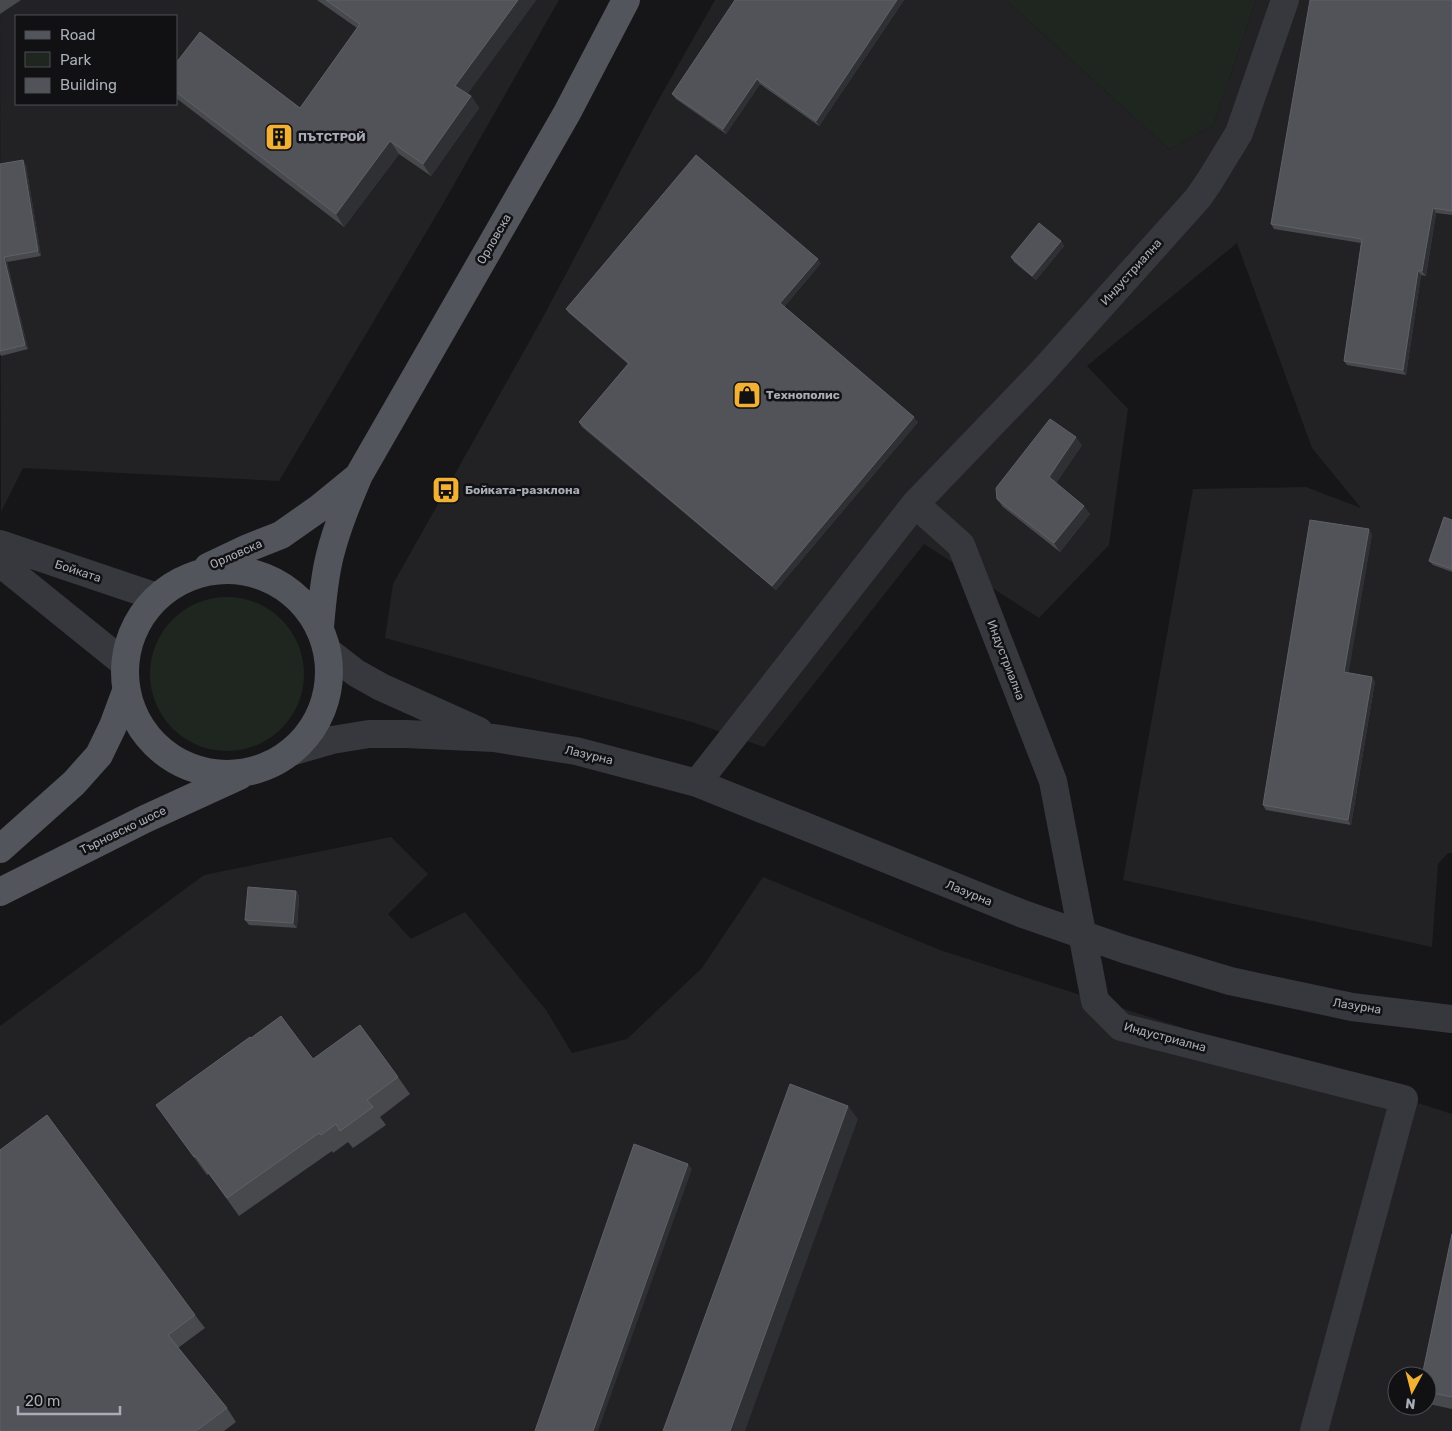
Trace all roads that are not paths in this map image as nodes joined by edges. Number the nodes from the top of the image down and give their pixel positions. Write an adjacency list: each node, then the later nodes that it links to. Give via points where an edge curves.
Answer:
1 (626, 0): 3 (main road, Орловска, via 567,113)
2 (1285, 0): 4 (street, Индустриална, via 1239,133 1198,198 1041,373)
3 (359, 475): 7 (main road, Орловска, via 281,535); 9 (main road, Орловска, via 329,555 323,595)
4 (915, 504): 15 (street, Индустриална); 19 (street, Индустриална, via 961,545 1053,781 1095,1002 1121,1027 1404,1099)
5 (0, 544): 8 (street, Бойката)
6 (0, 563): 10 (street)
7 (184, 578): 8 (main road); 9 (main road, via 215,570 231,570 247,571 277,582 302,601)
8 (157, 597): 10 (main road, via 141,616 130,638)
9 (324, 640): 12 (street, Лазурна, via 356,673); 13 (main road, Орловска, via 331,680 325,706 312,731)
10 (124, 663): 11 (main road)
11 (126, 690): 14 (main road, via 137,721 157,747 184,766 216,774); 16 (main road, via 99,755 74,783)
12 (494, 738): 13 (street, Лазурна, via 369,734); 15 (street, Лазурна, via 576,751)
13 (294, 751): 14 (main road, Орловска, via 265,768)
14 (249, 772): 17 (main road, Търновско шосе, via 145,819)
15 (697, 783): 18 (street, Лазурна, bridge, via 1023,914 1124,949 1221,979 1352,1006)
16 (0, 849)
17 (0, 892)
18 (1452, 1019)
19 (1314, 1431)

